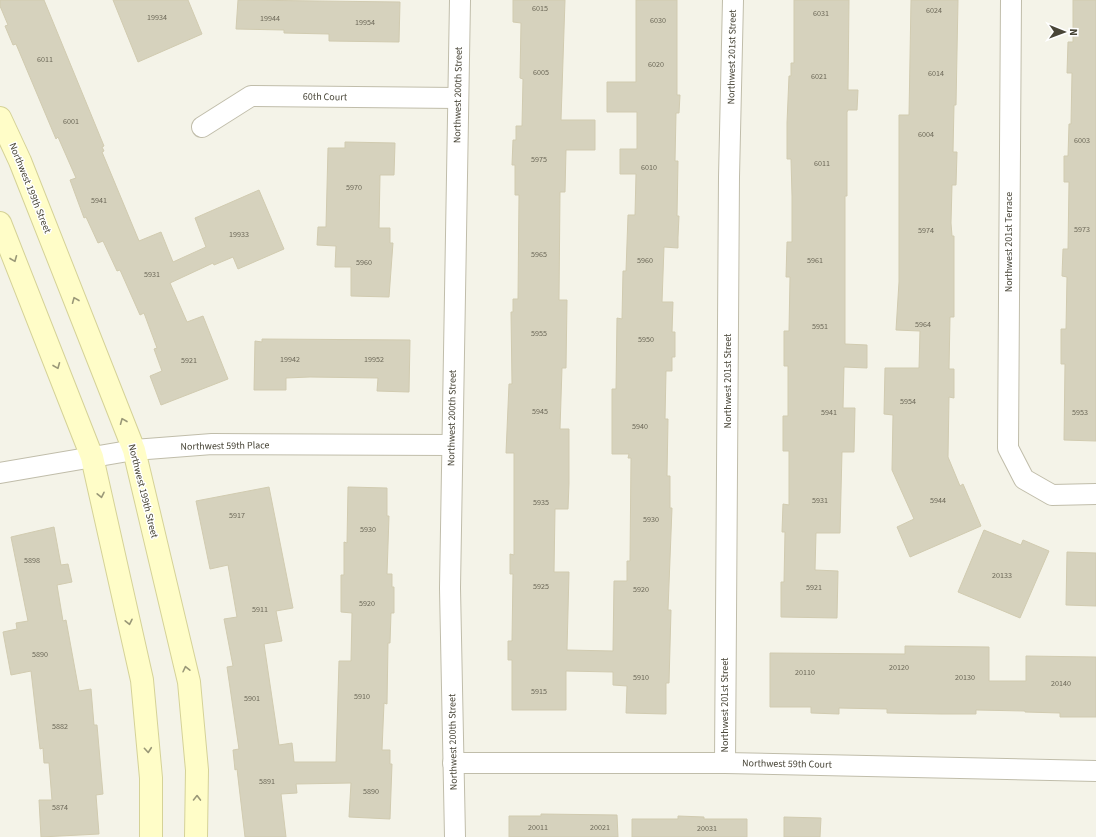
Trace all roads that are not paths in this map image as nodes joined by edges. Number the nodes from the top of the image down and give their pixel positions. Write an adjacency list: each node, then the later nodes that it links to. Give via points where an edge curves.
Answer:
1 (460, 0): 4 (street, Northwest 200th Street)
2 (733, 0): 14 (street, Northwest 201st Street)
3 (1011, 0): 12 (street, Northwest 201st Terrace, via 1008,448 1024,479 1052,495)
4 (458, 98): 6 (street, 60th Court, via 251,96); 8 (street, Northwest 200th Street)
5 (0, 118): 9 (street, Northwest 199th Street, one-way to 5, via 23,168)
6 (202, 127)
7 (0, 223): 10 (street, one-way to 10)
8 (451, 445): 9 (street, Northwest 59th Place, via 212,444); 13 (street, Northwest 200th Street, via 450,588)
9 (134, 450): 10 (street, Northwest 59th Place); 17 (street, Northwest 199th Street, one-way to 9, via 197,770 189,682)
10 (92, 457): 11 (street, Northwest 59th Place); 16 (street, one-way to 16, via 142,680 151,778)
11 (0, 473)
12 (1096, 494)
13 (454, 763): 14 (street, Northwest 59th Court); 18 (street, Northwest 200th Street)
14 (725, 763): 15 (street, Northwest 59th Court)
15 (1096, 770)
16 (150, 837)
17 (196, 837)
18 (455, 837)

